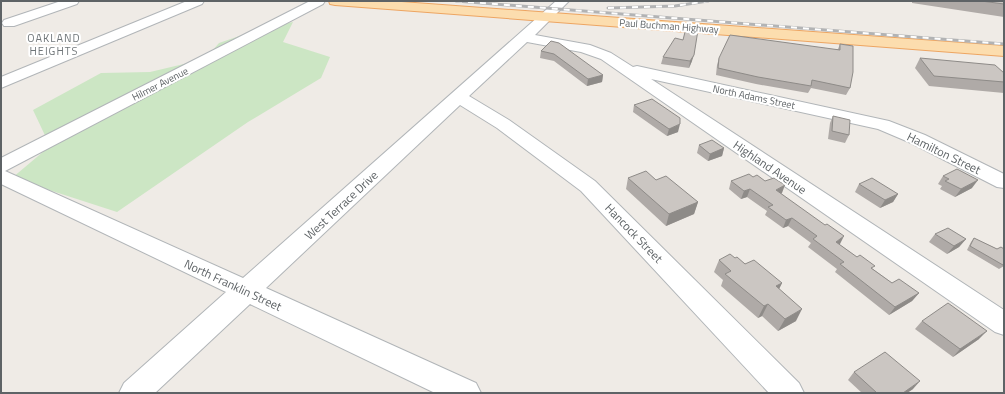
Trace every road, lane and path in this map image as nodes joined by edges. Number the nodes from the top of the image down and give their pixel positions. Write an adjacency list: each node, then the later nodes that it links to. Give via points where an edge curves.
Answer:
1 (73, 1): 7 (street)
2 (198, 1): 11 (street)
3 (320, 1): 14 (street, Hilmer Avenue)
4 (334, 1): 6 (main road, Paul Buchman Highway)
5 (562, 1): 6 (street, West Terrace Drive)
6 (547, 16): 8 (street, West Terrace Drive); 9 (main road, Paul Buchman Highway)
7 (9, 23)
8 (525, 37): 10 (street, Highland Avenue, via 585,48 606,56); 12 (street, West Terrace Drive)
9 (1004, 52)
10 (625, 68): 13 (street, North Adams Street); 18 (street, Highland Avenue)
11 (1, 83)
12 (458, 97): 17 (street, West Terrace Drive); 21 (street, Hancock Street, via 503,124 588,186)
13 (883, 125): 16 (street, Hamilton Street, via 918,139)
14 (1, 166)
15 (1, 176): 17 (street, North Franklin Street)
16 (1004, 182)
17 (247, 291): 19 (street, West Terrace Drive); 20 (street, North Franklin Street)
18 (1004, 324)
19 (134, 393)
20 (466, 393)
21 (789, 393)

